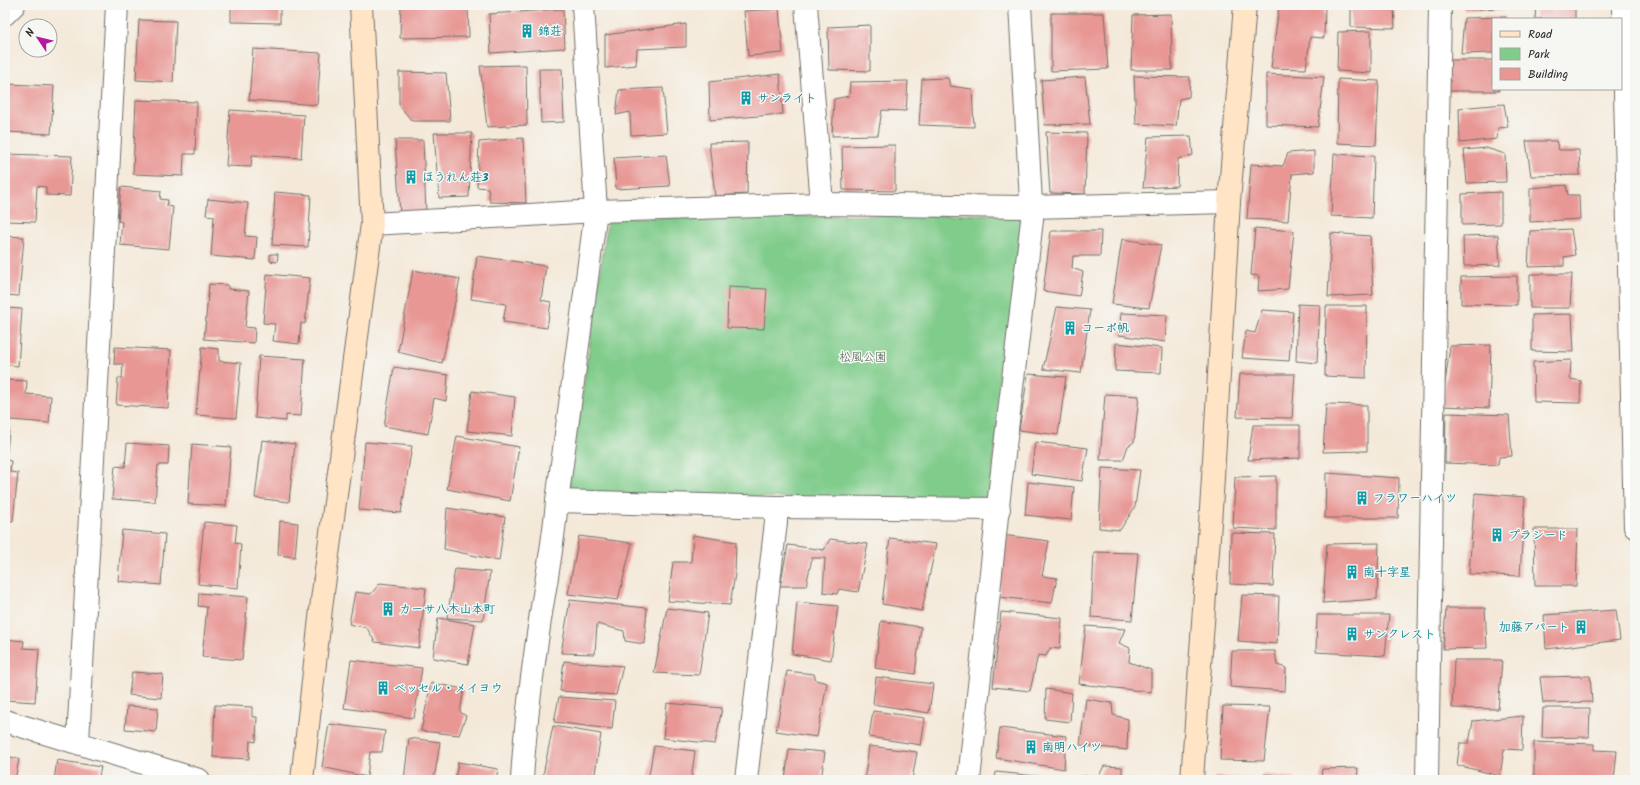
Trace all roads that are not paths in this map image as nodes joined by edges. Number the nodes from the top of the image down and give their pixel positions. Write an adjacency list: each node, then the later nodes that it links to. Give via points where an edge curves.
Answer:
1 (14, 5): 10 (street)
2 (118, 5): 21 (street)
3 (361, 5): 15 (street)
4 (583, 5): 14 (street)
5 (806, 5): 12 (street)
6 (1020, 5): 13 (street)
7 (1245, 5): 11 (street)
8 (1440, 5): 28 (street)
9 (1623, 5): 19 (street)
10 (5, 14)
11 (1229, 202): 13 (street); 27 (street)
12 (822, 204): 13 (street); 14 (street)
13 (1031, 207): 18 (street, via 1032,220)
14 (596, 211): 15 (street); 16 (street)
15 (372, 224): 23 (street, via 322,600)
16 (557, 501): 17 (street); 24 (street)
17 (776, 507): 18 (street); 25 (street)
18 (999, 509): 26 (street)
19 (1635, 527)
20 (5, 721): 21 (street)
21 (78, 742): 22 (street)
22 (199, 780)
23 (302, 780)
24 (522, 780)
25 (746, 780)
26 (969, 780)
27 (1192, 780)
28 (1427, 780)

